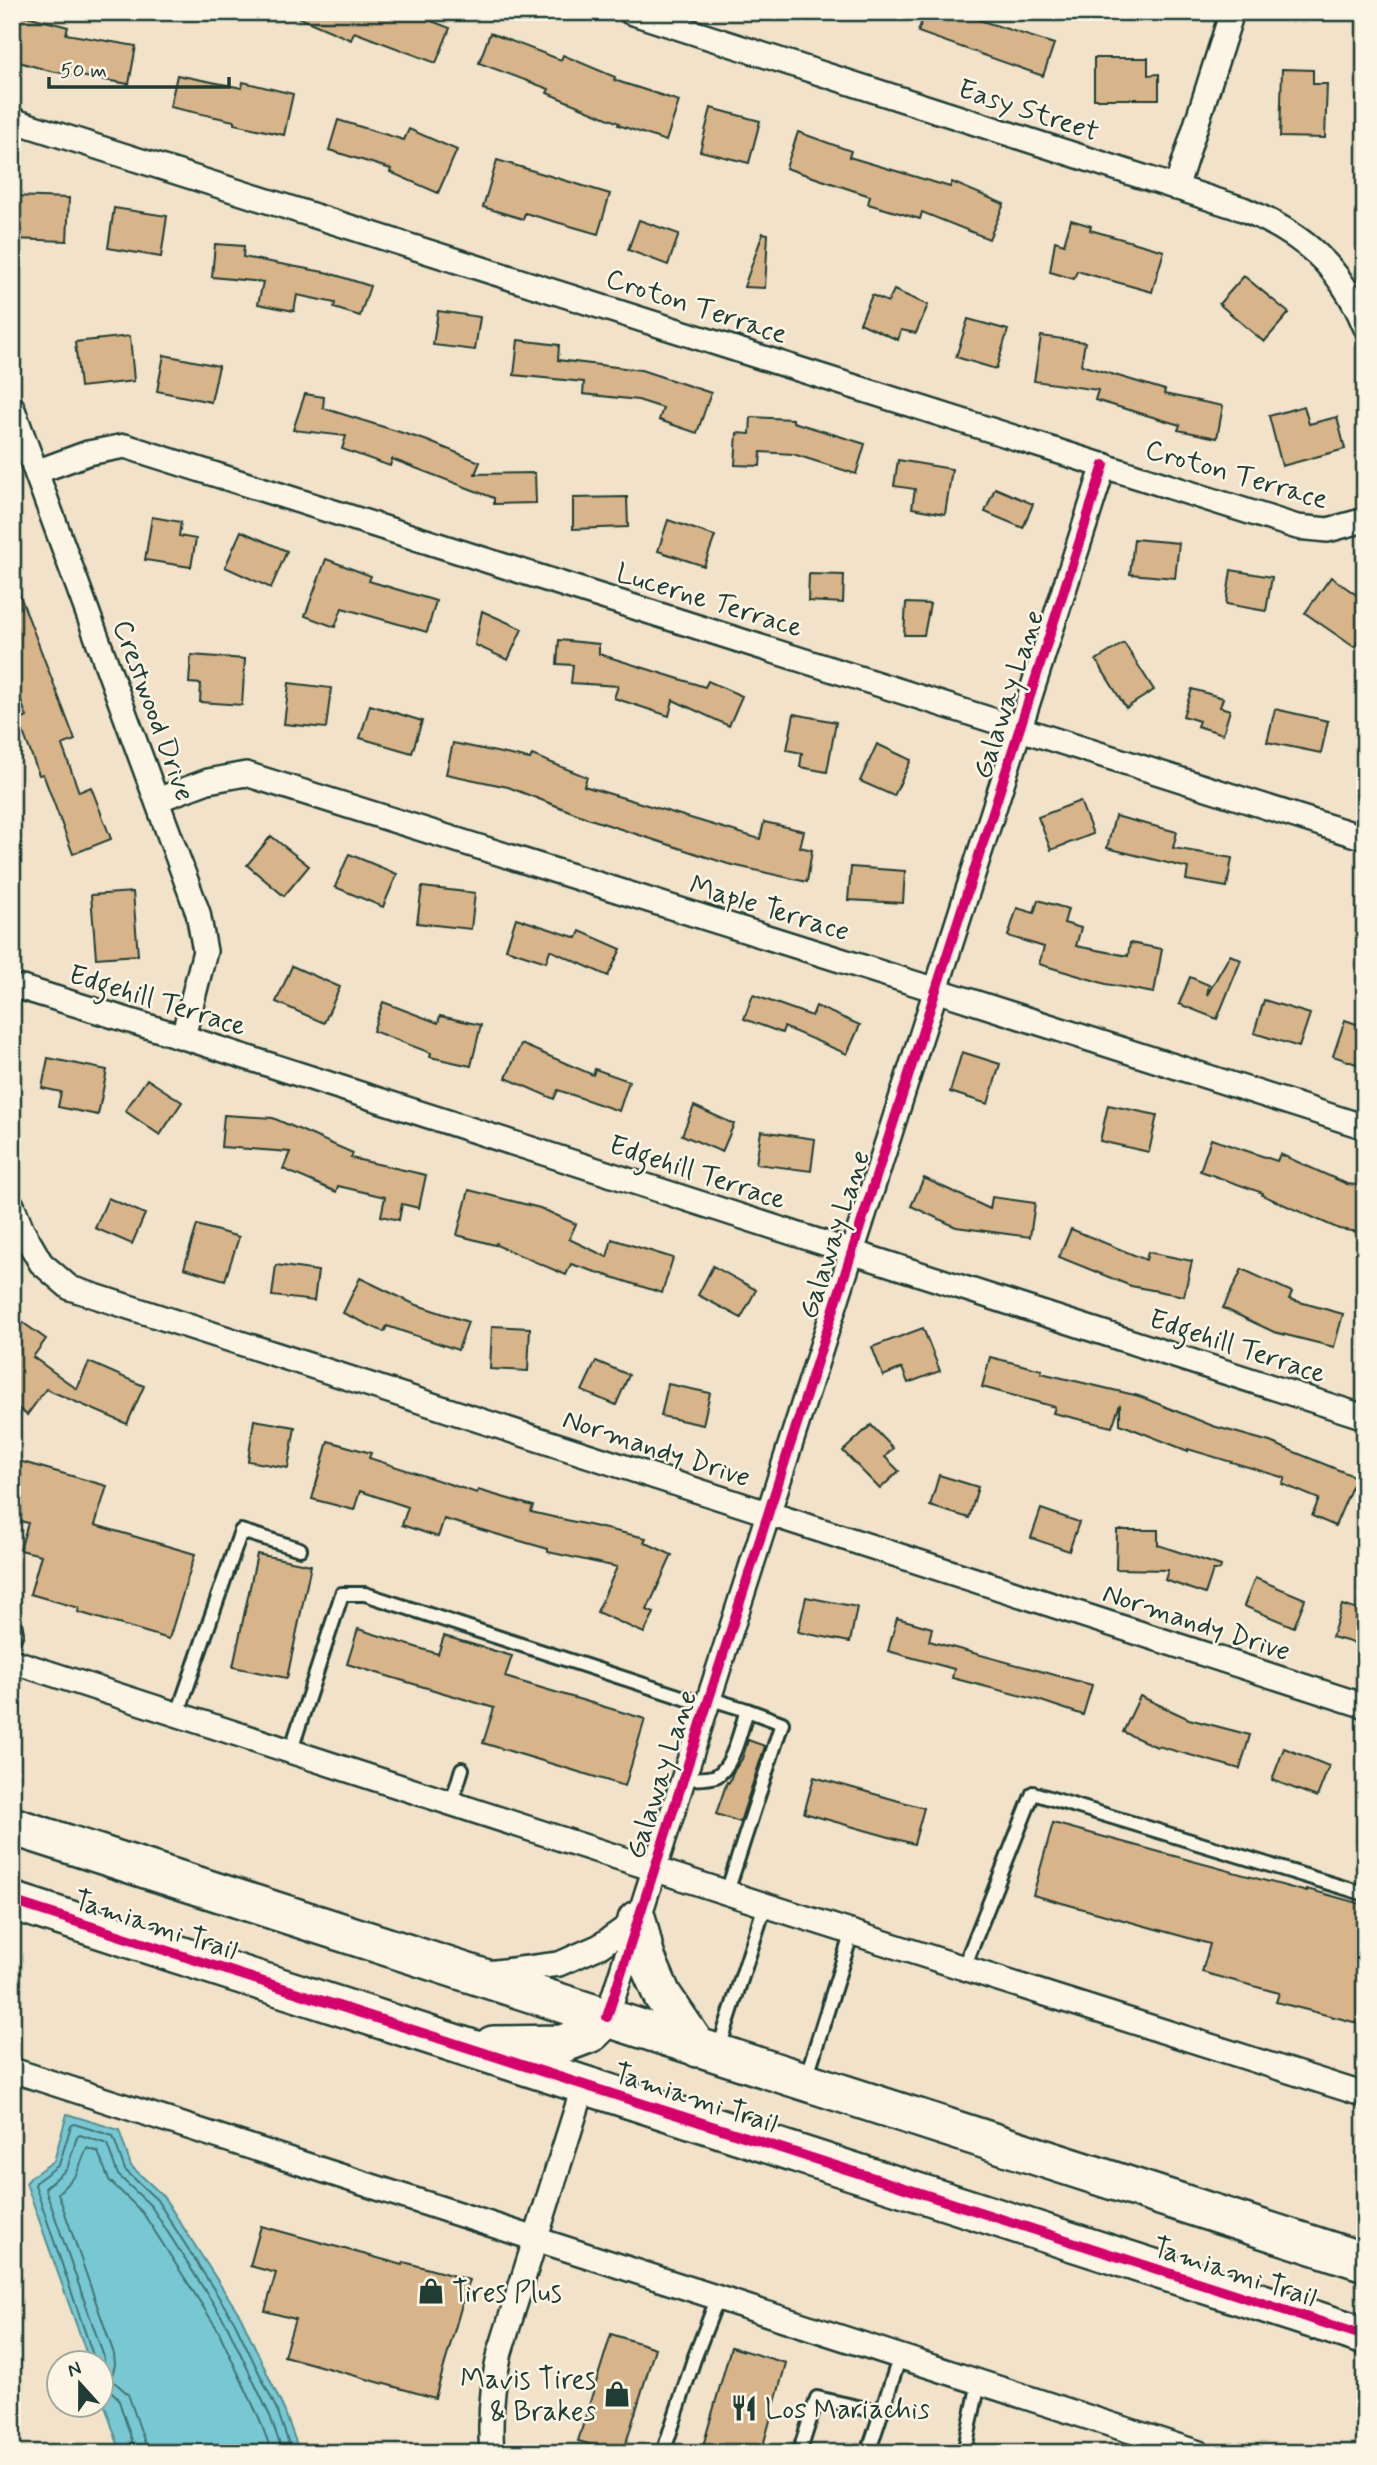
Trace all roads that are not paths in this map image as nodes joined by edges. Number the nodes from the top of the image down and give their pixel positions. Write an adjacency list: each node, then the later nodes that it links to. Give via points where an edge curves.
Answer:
1 (630, 12): 4 (street, Easy Street)
2 (1232, 12): 4 (street)
3 (12, 120): 7 (street, Croton Terrace)
4 (1176, 188): 5 (street, Easy Street, via 1273,221 1298,237 1341,280)
5 (1365, 327)
6 (12, 407): 8 (street, Crestwood Drive)
7 (1104, 465): 9 (street, Croton Terrace, via 1297,527 1328,530); 10 (street, Galaway Lane)
8 (36, 472): 10 (street, Lucerne Terrace, via 88,453 125,446); 11 (street, Crestwood Drive)
9 (1365, 520)
10 (1020, 727): 12 (street, Lucerne Terrace); 14 (street, Galaway Lane)
11 (157, 800): 14 (street, Maple Terrace, via 208,781 246,774); 15 (street, Crestwood Drive, via 198,913 205,951)
12 (1365, 838)
13 (12, 989): 15 (street, Edgehill Terrace, via 22,988)
14 (936, 990): 16 (street, Maple Terrace); 18 (street, Galaway Lane)
15 (183, 1037): 18 (street, Edgehill Terrace)
16 (1365, 1127)
17 (12, 1205): 20 (street, Normandy Drive, via 41,1263 70,1288)
18 (851, 1252): 19 (street, Edgehill Terrace); 20 (street, Galaway Lane)
19 (1365, 1417)
20 (767, 1514): 25 (street, Galaway Lane); 26 (street, Normandy Drive)
21 (300, 1549): 28 (lane, via 241,1531)
22 (12, 1611): 23 (lane, via 16,1633)
23 (12, 1643)
24 (12, 1661): 28 (street)
25 (707, 1701): 27 (lane); 29 (lane, via 365,1594 342,1594); 31 (street, Galaway Lane)
26 (1365, 1706)
27 (747, 1710): 31 (lane, via 731,1759 720,1775); 35 (lane, via 782,1723)
28 (178, 1713): 29 (street)
29 (291, 1749): 32 (street)
30 (462, 1769): 32 (lane)
31 (682, 1778): 34 (street, Galaway Lane)
32 (452, 1802): 34 (street)
33 (12, 1826): 42 (main road, Tamiami Trail)
34 (653, 1868): 35 (street); 39 (street, Galaway Lane)
35 (727, 1892): 38 (street)
36 (1365, 1894): 41 (lane, via 1033,1793)
37 (12, 1901): 44 (main road, Tamiami Trail)
38 (765, 1905): 40 (street); 45 (lane)
39 (637, 1920): 42 (street, via 600,1946 559,1964); 43 (street, Galaway Lane); 45 (main road, via 662,1995)
40 (852, 1932): 41 (street); 47 (lane)
41 (964, 1968): 49 (street)
42 (479, 1975): 43 (main road, Tamiami Trail)
43 (607, 2017): 44 (main road, via 591,2033 562,2044); 45 (main road, Tamiami Trail)
44 (464, 2046): 48 (main road, Tamiami Trail)
45 (707, 2051): 47 (main road, Tamiami Trail)
46 (12, 2070): 50 (street)
47 (804, 2082): 51 (main road, Tamiami Trail)
48 (584, 2085): 50 (street); 53 (main road, Tamiami Trail)
49 (1365, 2095)
50 (537, 2239): 52 (street); 57 (street, via 492,2386)
51 (1365, 2262)
52 (718, 2297): 54 (street); 58 (lane)
53 (1365, 2336)
54 (900, 2356): 55 (street); 56 (lane)
55 (979, 2382): 61 (lane); 62 (street)
56 (880, 2412): 59 (lane, via 817,2398); 60 (lane)
57 (492, 2453)
58 (663, 2453)
59 (799, 2453)
60 (868, 2453)
61 (964, 2453)
62 (1199, 2453)

